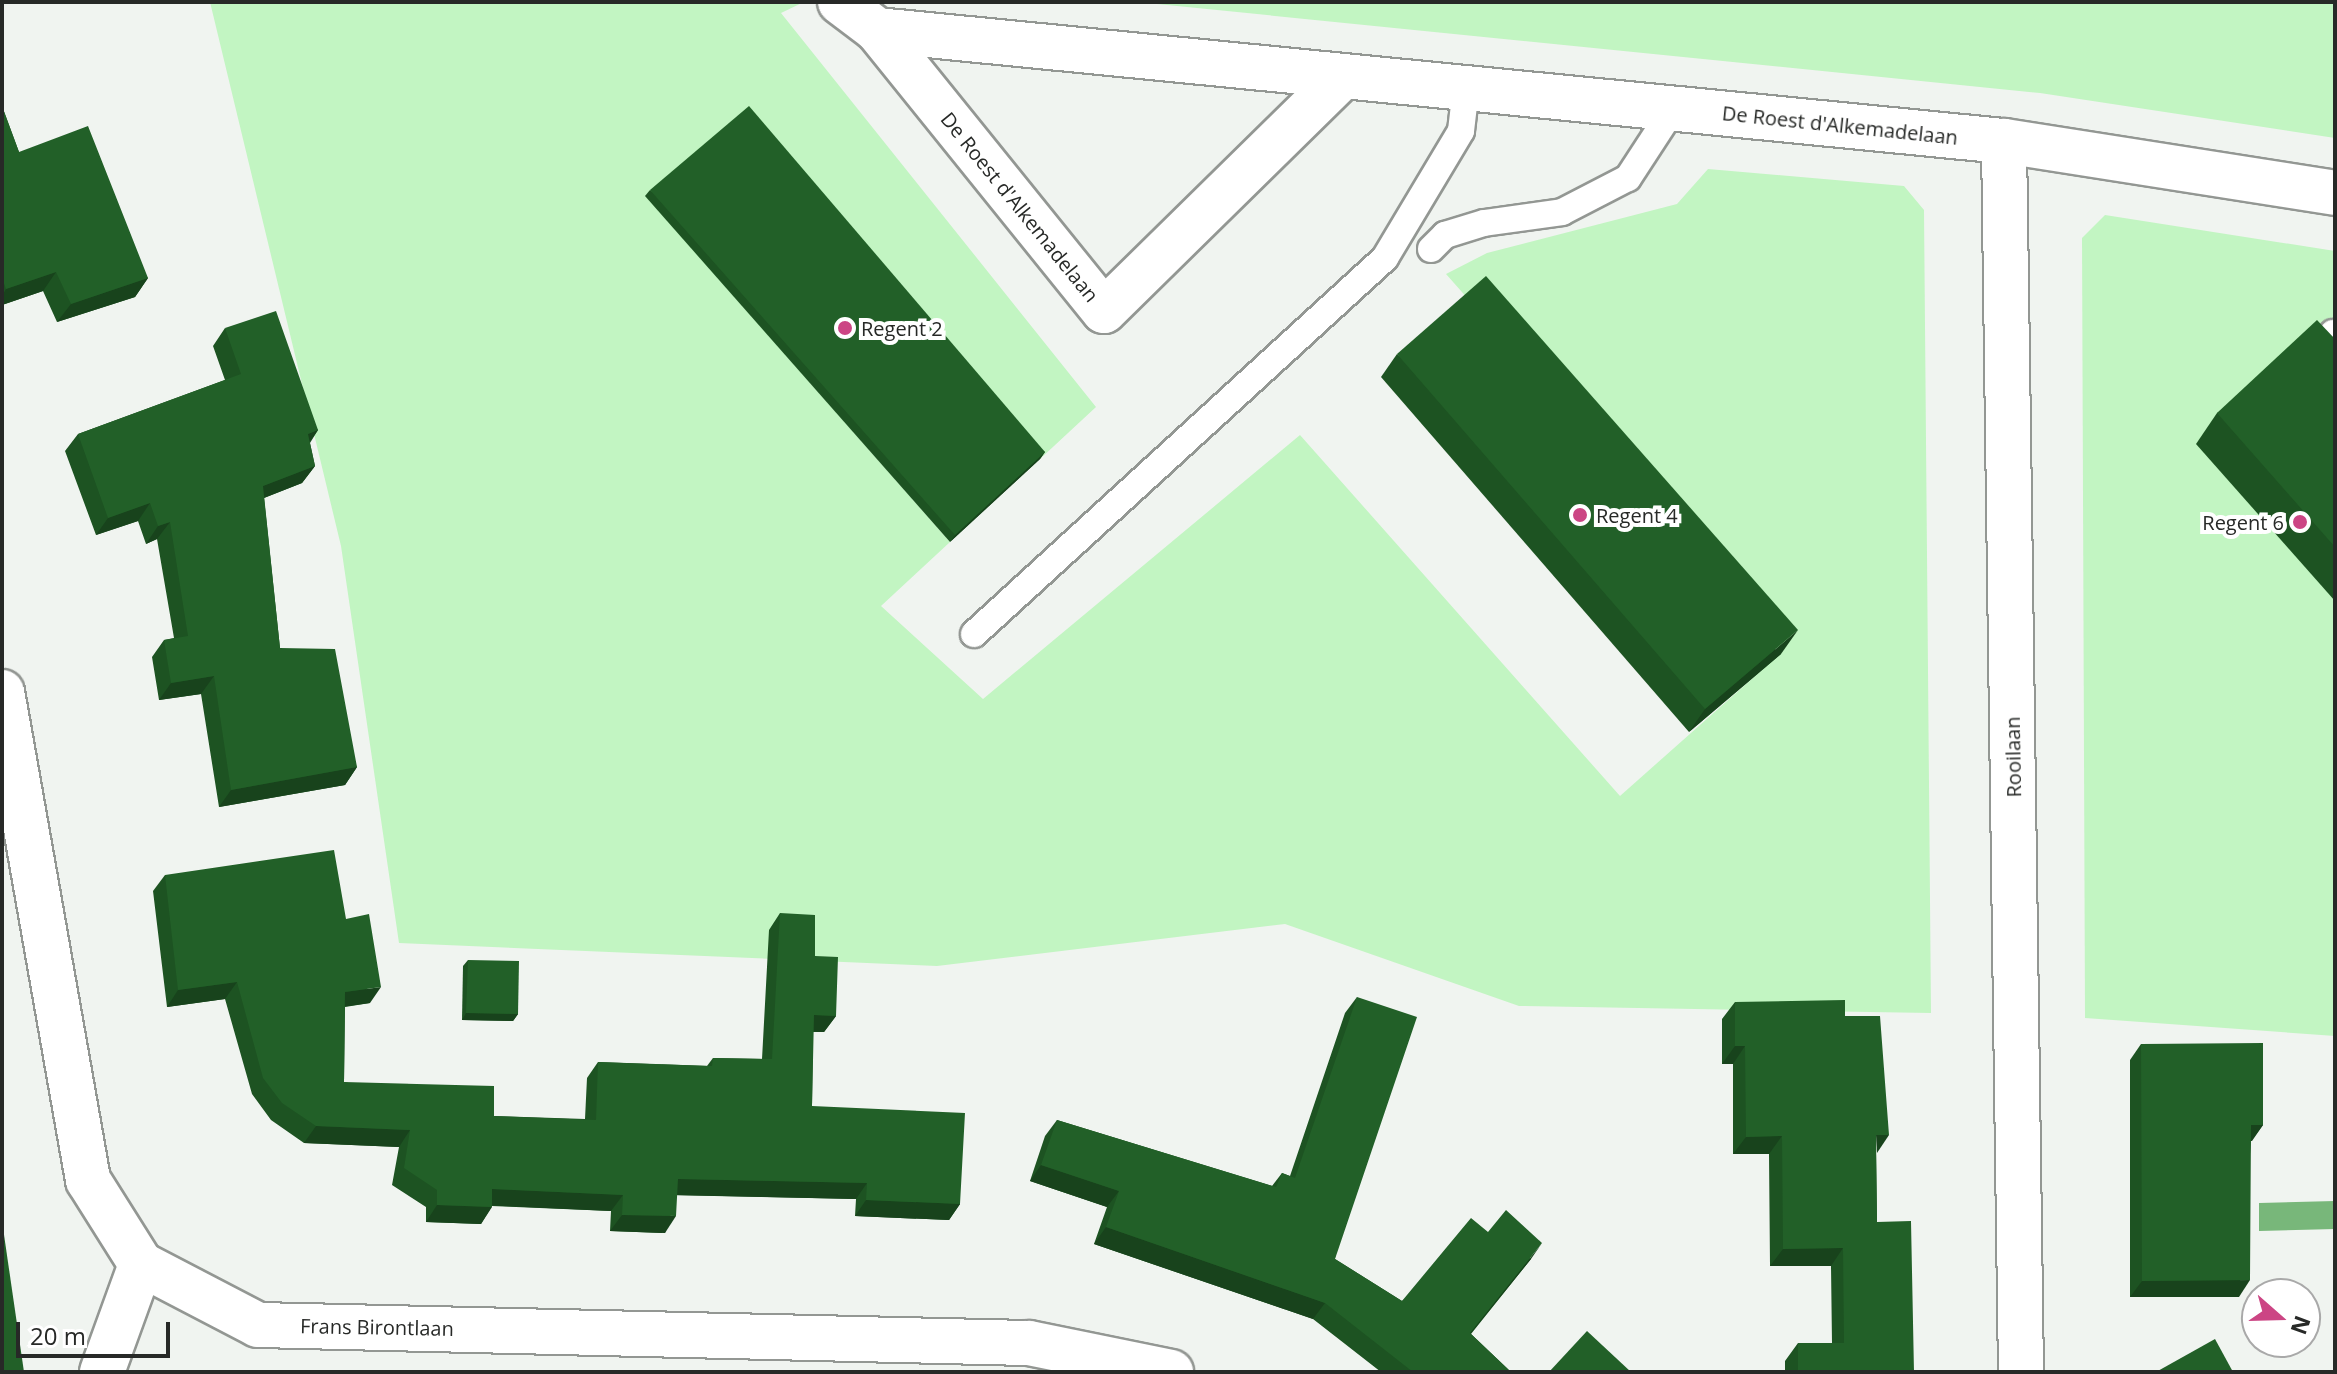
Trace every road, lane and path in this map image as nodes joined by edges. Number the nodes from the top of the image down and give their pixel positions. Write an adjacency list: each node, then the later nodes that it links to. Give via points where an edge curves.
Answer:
1 (840, 2): 2 (street, De Roest d'Alkemadelaan)
2 (877, 30): 3 (street, De Roest d'Alkemadelaan); 3 (street, De Roest d'Alkemadelaan, via 1104,311)
3 (1343, 76): 4 (street, De Roest d'Alkemadelaan)
4 (1466, 88): 5 (street, De Roest d'Alkemadelaan); 9 (lane, via 1461,131 1385,258)
5 (1673, 109): 6 (street, De Roest d'Alkemadelaan); 8 (lane, via 1628,178 1562,212 1484,223 1445,235)
6 (2004, 141): 7 (street, De Roest d'Alkemadelaan); 14 (street, Rooilaan)
7 (2335, 193)
8 (1431, 249)
9 (974, 634)
10 (2, 692): 11 (street, via 88,1180)
11 (141, 1264): 12 (street); 13 (street, Frans Birontlaan, via 258,1325 1029,1343)
12 (102, 1372)
13 (1171, 1372)
14 (2021, 1372)

